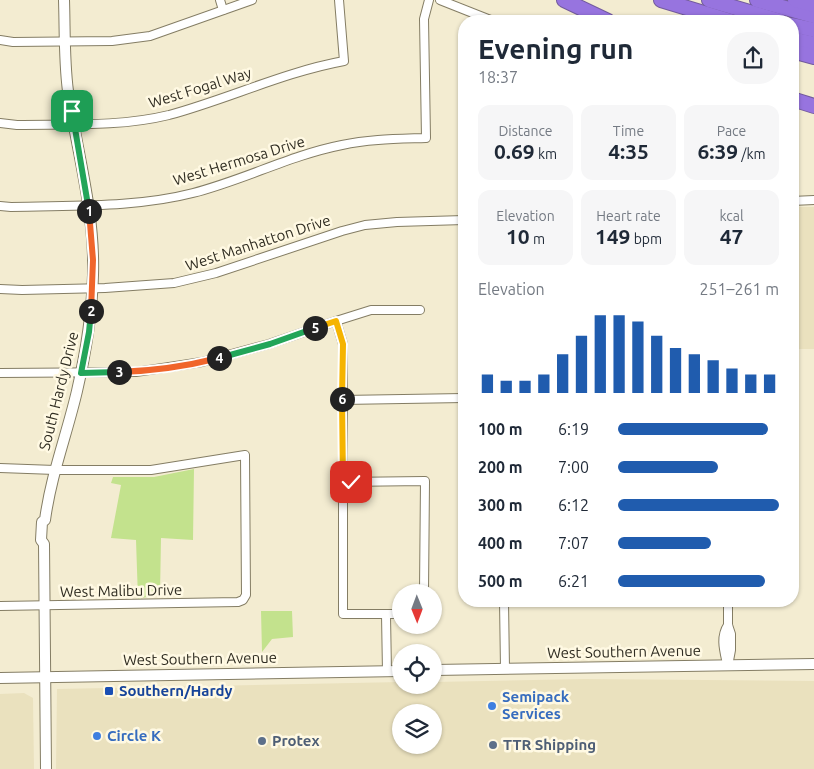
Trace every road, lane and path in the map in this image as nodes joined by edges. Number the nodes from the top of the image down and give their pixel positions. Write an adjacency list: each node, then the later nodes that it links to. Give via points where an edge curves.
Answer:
1 (64, 0): 25 (street, South Hardy Drive)
2 (220, 0): 14 (street)
3 (252, 0): 14 (street)
4 (339, 0): 32 (street, West Fogal Way, via 344,61 314,66 169,115 127,122)
5 (429, 0): 35 (street, West Hermosa Drive, via 424,19 426,138 377,139 341,145 193,193 135,203)
6 (440, 0): 15 (street)
7 (564, 0): 16 (highway)
8 (654, 0): 17 (highway)
9 (661, 0): 18 (highway)
10 (709, 0): 19 (highway)
11 (756, 0): 20 (highway)
12 (795, 0): 13 (highway)
13 (814, 5)
14 (223, 10): 25 (street, via 150,36)
15 (478, 15)
16 (595, 15)
17 (692, 15)
18 (710, 15)
19 (760, 15)
20 (814, 16)
21 (799, 26): 22 (highway)
22 (814, 30)
23 (0, 40): 25 (street)
24 (799, 40): 26 (highway)
25 (65, 42): 32 (street, South Hardy Drive, via 67,84)
26 (814, 44)
27 (799, 52): 28 (highway)
28 (814, 57)
29 (799, 101): 30 (highway)
30 (814, 106)
31 (0, 123): 32 (street, West Fogal Way)
32 (74, 124): 35 (street, South Hardy Drive)
33 (814, 200): 34 (street)
34 (799, 201)
35 (89, 205): 36 (street, West Hermosa Drive); 38 (street, South Hardy Drive)
36 (0, 206)
37 (458, 220): 38 (street, West Manhatton Drive, via 365,225 196,278 174,283)
38 (92, 288): 39 (street, West Manhatton Drive); 42 (street, South Hardy Drive, via 89,332)
39 (0, 289)
40 (420, 310): 41 (street, via 371,310)
41 (336, 321): 42 (street, via 270,344 202,362 136,372); 45 (street, via 343,344)
42 (81, 373): 43 (street); 47 (street, South Hardy Drive)
43 (0, 374)
44 (458, 398): 45 (street)
45 (342, 400): 48 (street)
46 (0, 468): 47 (street)
47 (55, 470): 51 (street, South Hardy Drive, via 45,520 48,523 44,544); 51 (street, West Malibu Drive, via 151,470 246,455 246,595 238,602 221,603)
48 (343, 482): 49 (street, via 425,481); 54 (street, via 343,614)
49 (424, 584)
50 (0, 606): 51 (street, West Malibu Drive)
51 (44, 606): 62 (street, South Hardy Drive)
52 (504, 607): 58 (street)
53 (728, 607): 57 (street, via 731,634)
54 (386, 614): 55 (street); 60 (street)
55 (392, 614)
56 (814, 664): 57 (street, West Southern Avenue)
57 (728, 666): 58 (street, West Southern Avenue)
58 (505, 669): 59 (street, West Southern Avenue)
59 (442, 670)
60 (387, 672): 61 (street, West Southern Avenue); 62 (street, West Southern Avenue)
61 (392, 672)
62 (45, 677): 63 (street, West Southern Avenue); 64 (street, South Hardy Drive)
63 (0, 678)
64 (46, 769)

